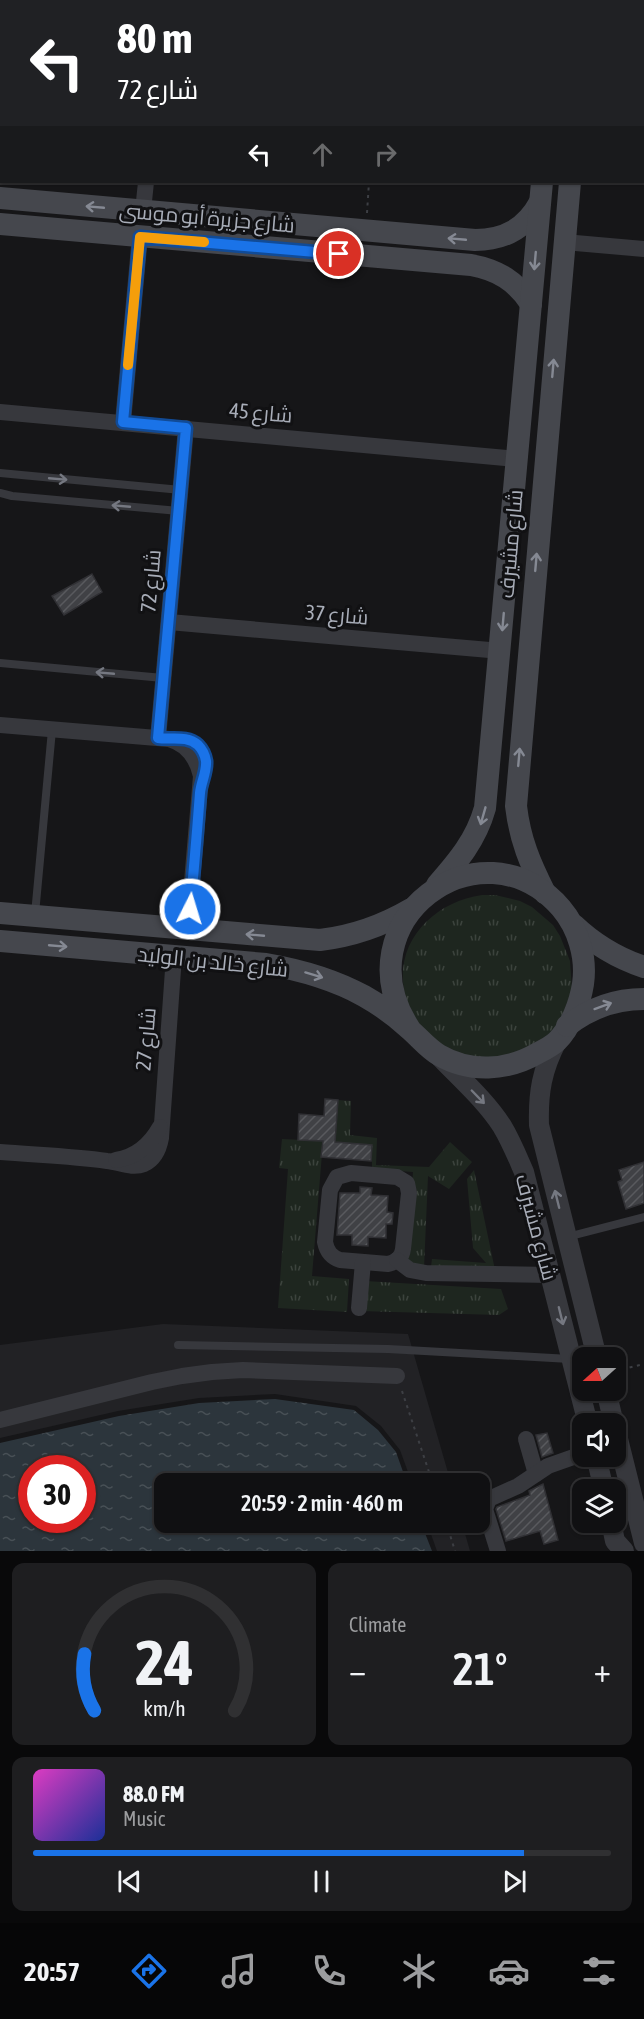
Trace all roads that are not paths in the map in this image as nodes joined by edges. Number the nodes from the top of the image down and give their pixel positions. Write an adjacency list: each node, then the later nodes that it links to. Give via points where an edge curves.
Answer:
1 (146, 183): 5 (street)
2 (570, 183): 9 (main road, شارع مشيرف)
3 (542, 191): 7 (main road, شارع جزيرة أبو موسى, one-way to 7, via 534,213 525,223 514,232 489,240); 12 (main road, شارع مشيرف, one-way to 12)
4 (0, 198): 5 (main road, شارع جزيرة أبو موسى, one-way to 4)
5 (143, 211): 7 (main road, شارع جزيرة أبو موسى)
6 (0, 224): 8 (main road, شارع جزيرة أبو موسى)
7 (341, 228): 11 (main road)
8 (140, 237): 11 (main road, شارع جزيرة أبو موسى); 14 (street)
9 (564, 242): 10 (street); 29 (main road, شارع مشيرف, one-way to 9, via 524,848 516,806)
10 (644, 249)
11 (339, 254): 12 (main road, شارع جزيرة أبو موسى, via 485,268 512,281)
12 (531, 304): 16 (main road, شارع مشيرف)
13 (0, 412): 14 (street, شارع 45)
14 (123, 422): 15 (street, شارع 45)
15 (186, 428): 16 (street, شارع 45); 18 (street, شارع 72)
16 (517, 459): 22 (main road, شارع مشيرف, one-way to 22)
17 (0, 473): 18 (lane, one-way to 18)
18 (181, 490): 20 (street, شارع 72)
19 (0, 493): 20 (lane, one-way to 19)
20 (179, 511): 21 (street, شارع 72)
21 (169, 622): 22 (street, شارع 37); 24 (street, شارع 72)
22 (501, 651): 28 (main road, شارع مشيرف, one-way to 28, via 486,808 472,841)
23 (0, 663): 24 (lane, one-way to 23)
24 (164, 678): 27 (street, شارع 72)
25 (0, 725): 26 (street)
26 (52, 730): 27 (street); 32 (lane)
27 (163, 739): 34 (street, via 191,740 204,753 206,762)
28 (433, 890): 29 (main road, via 464,876 489,874 515,878); 30 (main road)
29 (545, 893): 33 (main road)
30 (412, 908): 34 (main road, شارع خالد بن الوليد, one-way to 34, via 368,930 320,940); 39 (main road, via 398,933 390,961 392,990)
31 (0, 913): 32 (main road, شارع خالد بن الوليد)
32 (35, 915): 34 (main road, شارع خالد بن الوليد)
33 (569, 920): 37 (main road, via 604,950); 40 (main road, via 582,950 584,966 580,998)
34 (188, 929)
35 (0, 941): 36 (main road, شارع خالد بن الوليد, one-way to 36)
36 (174, 956): 39 (main road, شارع خالد بن الوليد, one-way to 39, via 266,964 318,976 367,998); 42 (street, شارع 27, via 159,1149 153,1158 134,1166)
37 (644, 967)
38 (644, 999): 40 (main road, one-way to 38, via 580,1016 596,1008)
39 (410, 1029): 41 (main road)
40 (562, 1034): 41 (main road, via 526,1060 508,1066 472,1067); 44 (street, شارع مشيرف, one-way to 40, via 539,1125 538,1103 547,1060)
41 (438, 1054): 47 (street, شارع مشيرف, one-way to 47, via 486,1105 514,1148)
42 (0, 1152)
43 (644, 1217): 44 (lane)
44 (567, 1237): 50 (street, شارع مشيرف)
45 (397, 1260): 46 (street, via 388,1264); 46 (street, via 403,1249 407,1183 397,1177 344,1174 337,1177 330,1190 326,1248 334,1258); 47 (street, via 411,1270 426,1273)
46 (363, 1262): 48 (street)
47 (551, 1275): 51 (street, شارع مشيرف, one-way to 51)
48 (359, 1308)
49 (178, 1345): 51 (lane, via 388,1348)
50 (594, 1347)
51 (571, 1359): 53 (street, شارع مشيرف)
52 (397, 1376): 54 (street, via 212,1372 152,1382)
53 (585, 1413)
54 (0, 1420)
55 (526, 1439): 58 (street)
56 (572, 1458): 58 (street)
57 (626, 1467): 59 (street)
58 (536, 1474): 60 (street, via 486,1503)
59 (642, 1533)
60 (498, 1551)

